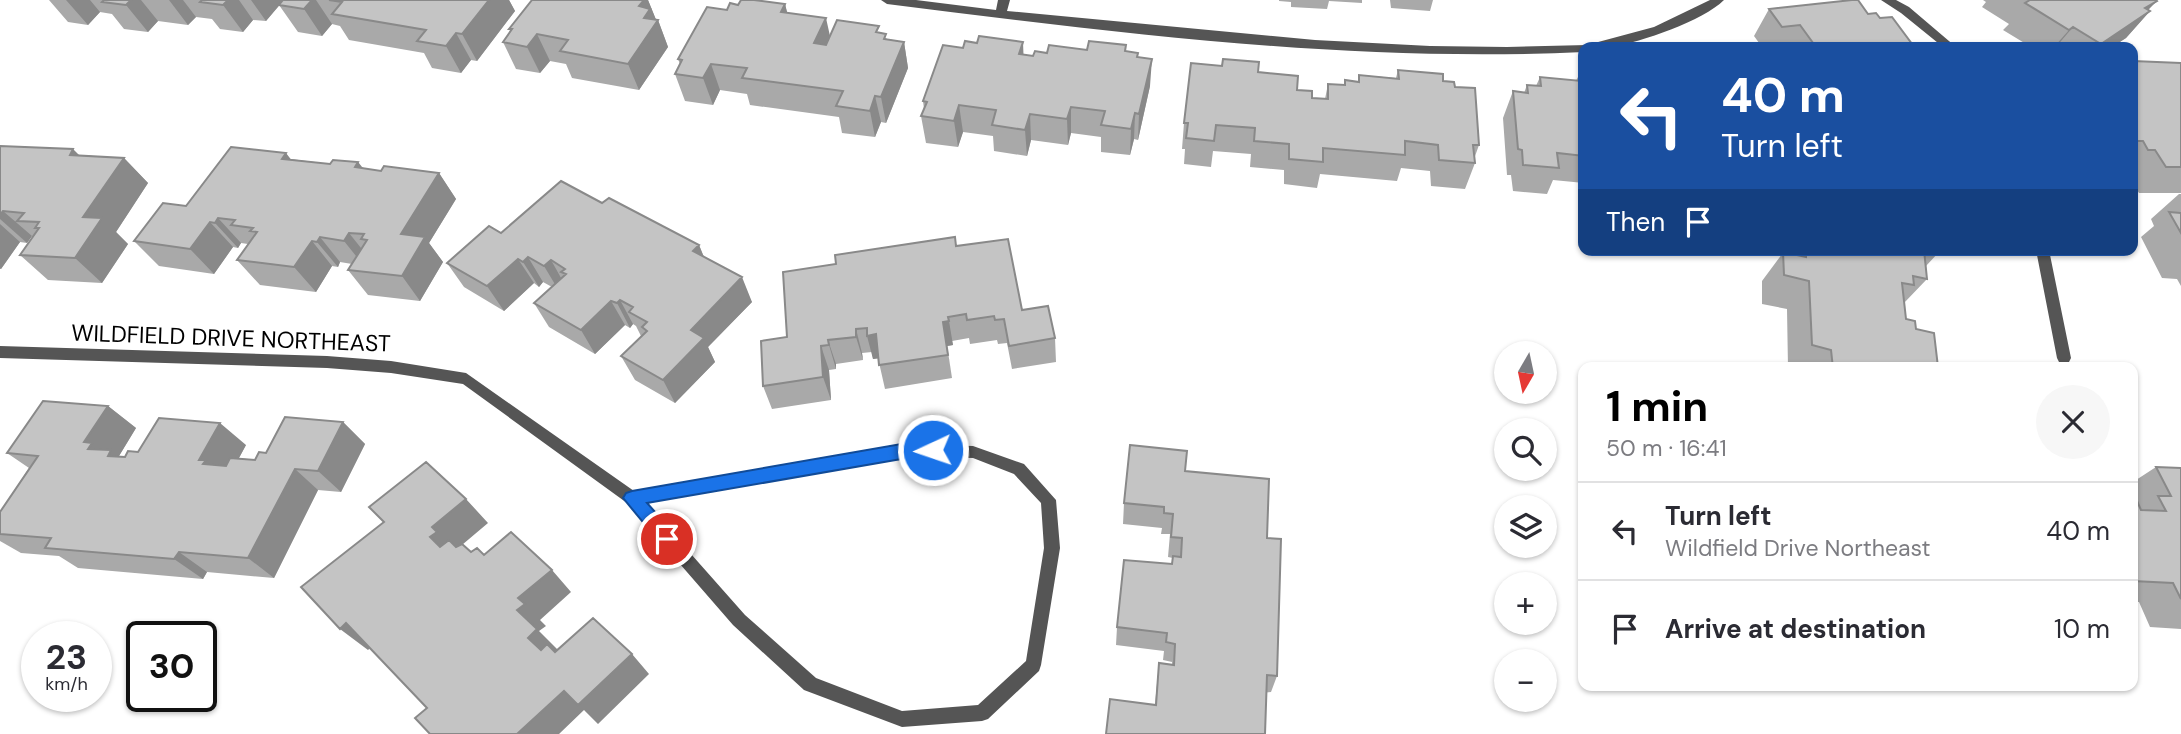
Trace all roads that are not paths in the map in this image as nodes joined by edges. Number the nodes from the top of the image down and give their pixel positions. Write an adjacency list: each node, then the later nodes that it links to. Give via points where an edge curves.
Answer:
1 (887, 0): 5 (street)
2 (1004, 0): 5 (street)
3 (1718, 0): 6 (street, via 1695,15)
4 (1887, 0): 7 (street)
5 (1000, 15): 8 (street, via 1370,48)
6 (1618, 42)
7 (1944, 42)
8 (1578, 48)
9 (2043, 256): 11 (street)
10 (0, 352): 12 (street, WILDFIELD DRIVE NORTHEAST, via 327,362 466,379)
11 (2064, 358)
12 (632, 498): 12 (street, WILDFIELD DRIVE NORTHEAST, via 913,450 973,452 1019,469 1048,500 1052,548 1033,665 982,713 902,719 810,684 739,620)

